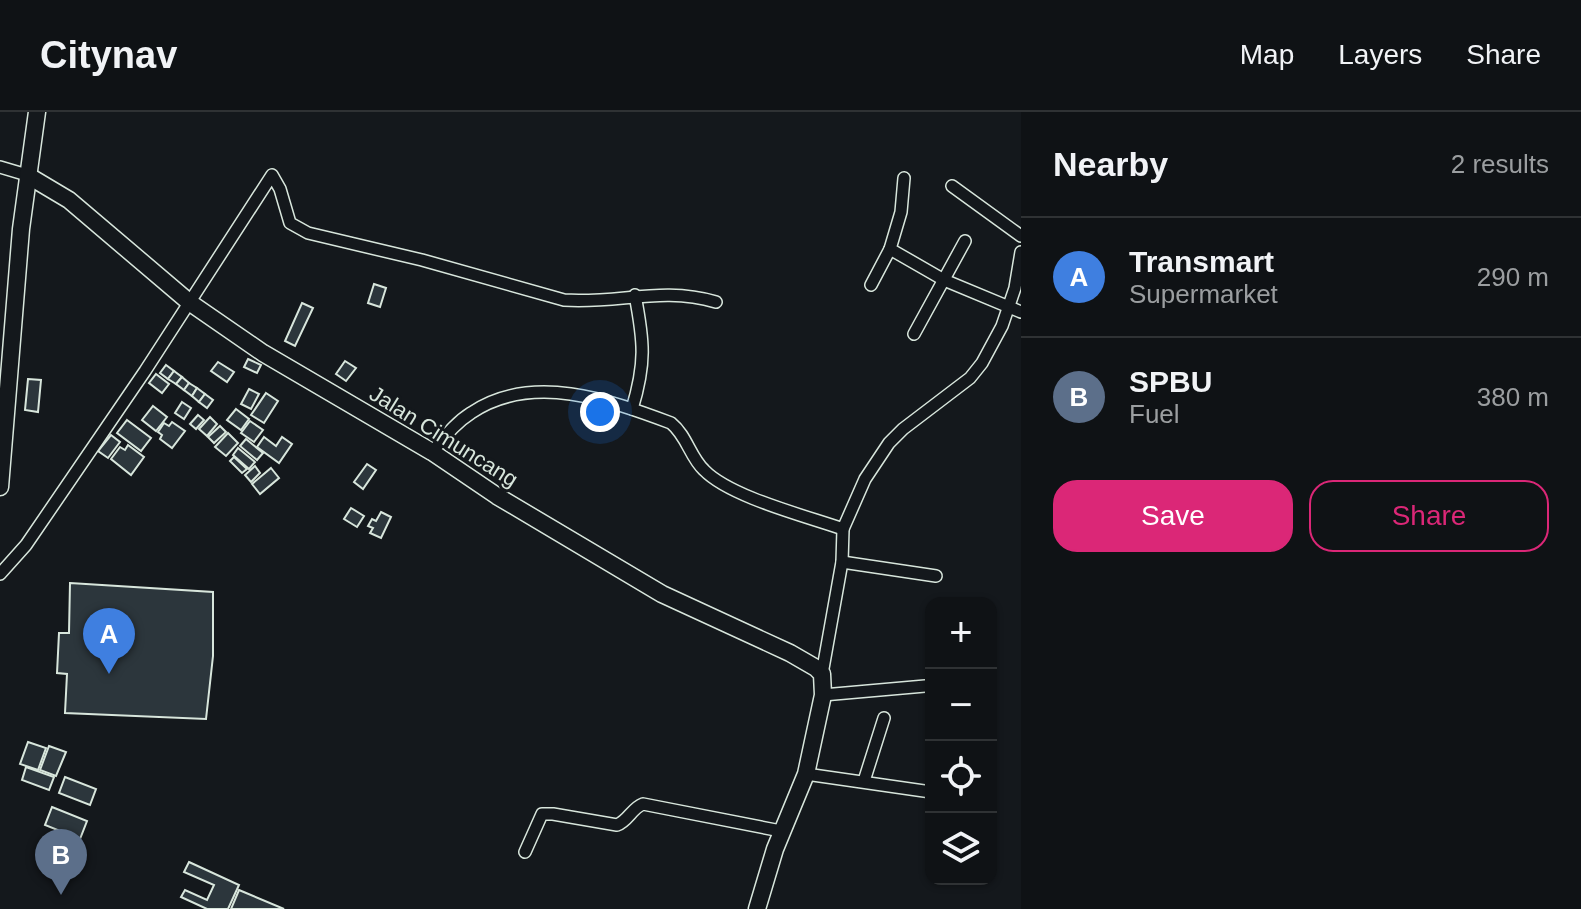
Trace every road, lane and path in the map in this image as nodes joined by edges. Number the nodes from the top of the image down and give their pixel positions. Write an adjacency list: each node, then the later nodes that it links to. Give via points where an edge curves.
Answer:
1 (37, 112): 3 (street)
2 (0, 167): 3 (street)
3 (27, 175): 14 (street, Jalan Cimuncang, via 69,200); 21 (street)
4 (904, 178): 8 (street)
5 (952, 186): 6 (street)
6 (1021, 236)
7 (965, 241): 10 (street)
8 (890, 249): 10 (street); 11 (street)
9 (1021, 252): 12 (street)
10 (944, 280): 16 (street); 18 (street)
11 (871, 285)
12 (1018, 290): 16 (street)
13 (635, 295): 14 (street, via 564,300 308,233 290,223 272,175); 15 (street, via 689,294); 19 (street, via 643,362)
14 (189, 302): 20 (street, Jalan Cimuncang, via 263,353); 24 (street, via 26,545)
15 (716, 302)
16 (1008, 306): 17 (street); 22 (street, via 1002,326 970,378 889,443 865,479)
17 (1021, 312)
18 (914, 334)
19 (632, 409): 20 (street, via 573,394 511,395 470,413); 22 (street, via 676,427 704,470 727,487)
20 (432, 452): 26 (street, Jalan Cimuncang, via 662,594 790,653)
21 (0, 487)
22 (843, 529): 23 (street)
23 (842, 562): 25 (street); 26 (street)
24 (0, 574)
25 (936, 576)
26 (822, 674): 28 (street)
27 (925, 686): 28 (street)
28 (823, 695): 30 (street)
29 (884, 718): 31 (street)
30 (806, 774): 31 (street); 33 (street)
31 (864, 781): 32 (street)
32 (925, 791)
33 (781, 831): 34 (street, via 643,804 617,825 542,814); 35 (street)
34 (525, 852)
35 (757, 909)

